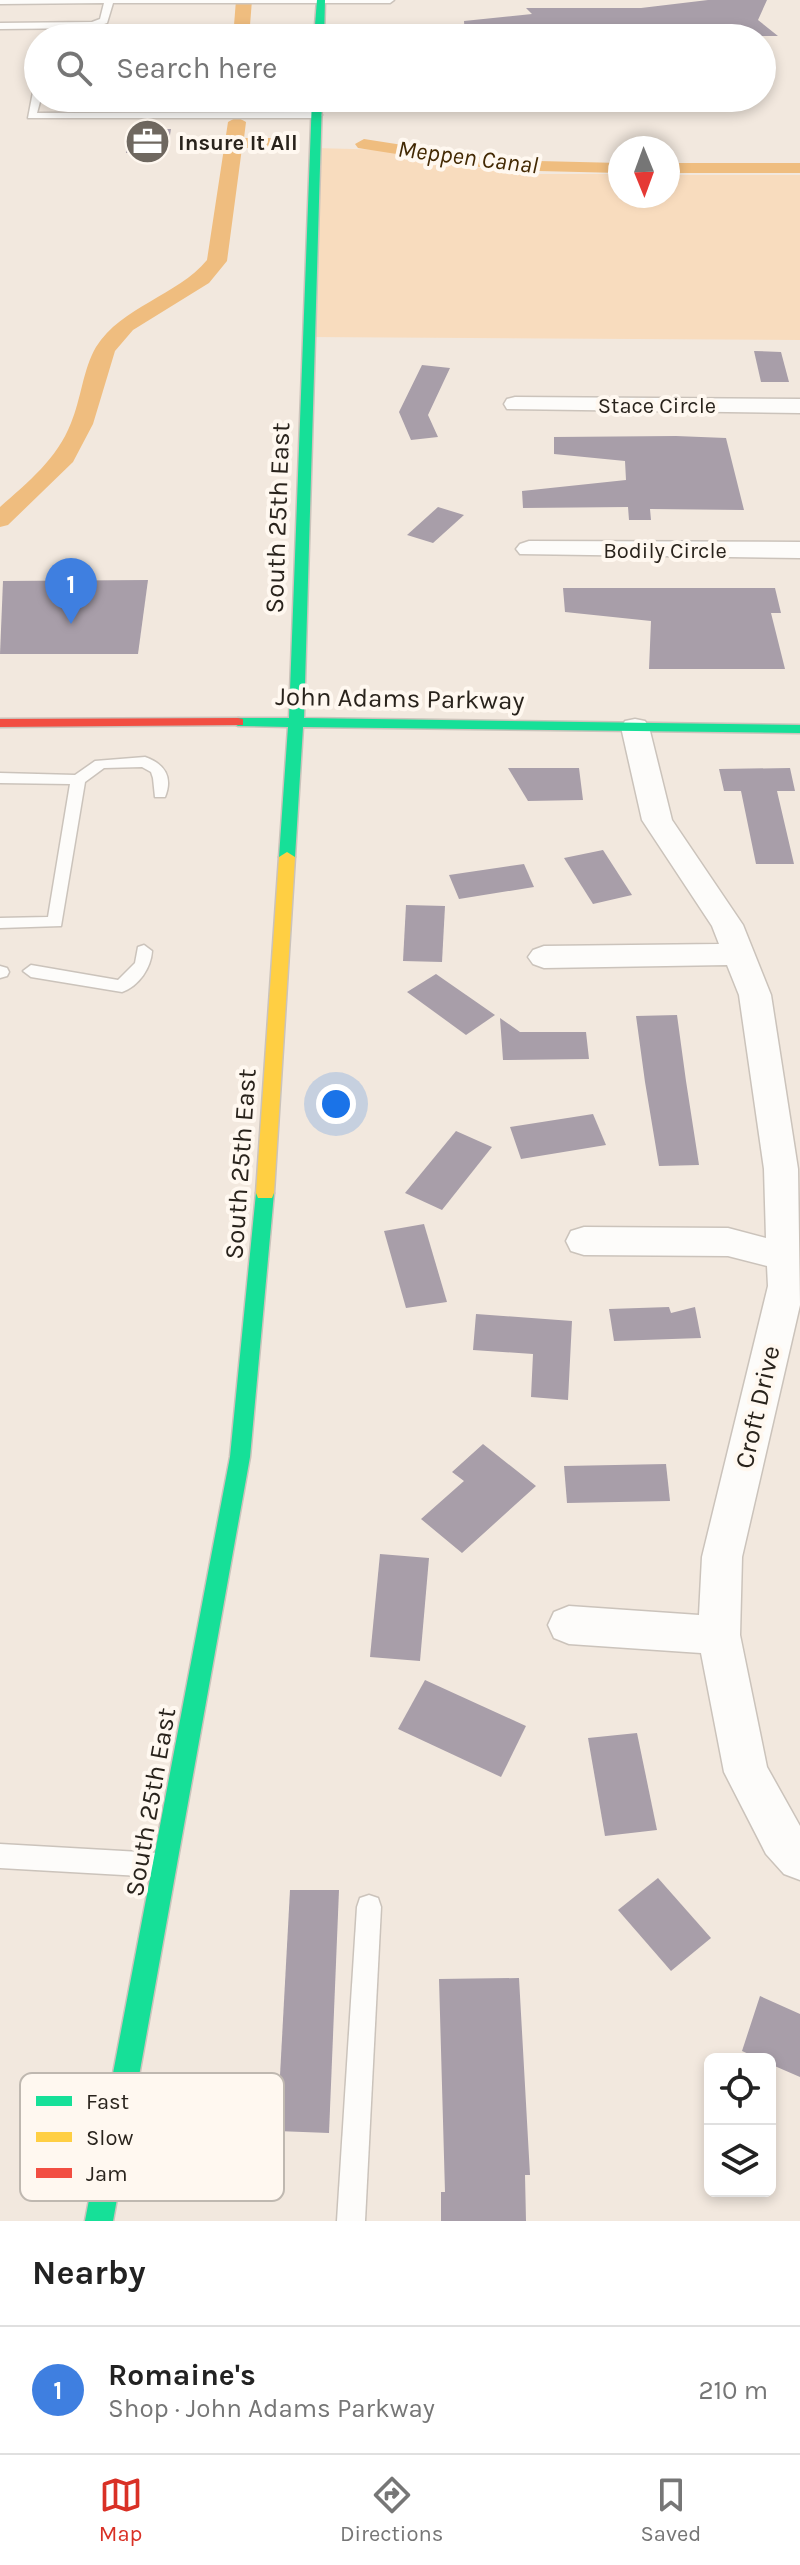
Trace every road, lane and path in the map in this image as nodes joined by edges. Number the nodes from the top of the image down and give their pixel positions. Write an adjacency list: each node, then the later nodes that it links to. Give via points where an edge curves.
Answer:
1 (109, 0): 2 (lane); 6 (lane); 7 (lane, via 104,21)
2 (230, 0): 3 (lane)
3 (260, 0): 4 (lane)
4 (321, 0): 5 (lane); 8 (main road)
5 (390, 0)
6 (0, 1)
7 (96, 24)
8 (320, 24)
9 (0, 26): 10 (lane)
10 (24, 26)
11 (32, 112): 12 (lane, via 31,116)
12 (281, 112)
13 (317, 112): 18 (main road, South 25th East)
14 (515, 404): 15 (street, Stace Circle)
15 (800, 406)
16 (529, 549): 17 (street, Bodily Circle)
17 (800, 550)
18 (296, 722): 19 (main road, John Adams Parkway); 20 (main road, John Adams Parkway); 36 (main road, South 25th East, via 262,1244 240,1457)
19 (0, 723)
20 (635, 727): 21 (main road, John Adams Parkway); 27 (street, Croft Drive, via 657,820 727,925)
21 (800, 729)
22 (0, 778): 23 (lane)
23 (78, 780): 24 (lane, via 100,764 145,762 157,769); 25 (lane, via 55,922)
24 (160, 794)
25 (0, 923)
26 (144, 951): 29 (lane, via 143,965 122,986)
27 (739, 954): 28 (street); 31 (street, Croft Drive, via 755,995 781,1169)
28 (544, 957)
29 (31, 971)
30 (584, 1241): 31 (street, via 728,1242)
31 (783, 1256): 33 (street, Croft Drive, via 786,1286 722,1557)
32 (569, 1625): 33 (street)
33 (719, 1635): 35 (street, Croft Drive, via 746,1772 782,1839)
34 (0, 1856): 36 (lane)
35 (800, 1858)
36 (165, 1865): 38 (main road, South 25th East)
37 (369, 1907): 41 (lane)
38 (126, 2073)
39 (103, 2201): 40 (main road, South 25th East)
40 (99, 2221)
41 (351, 2221)

